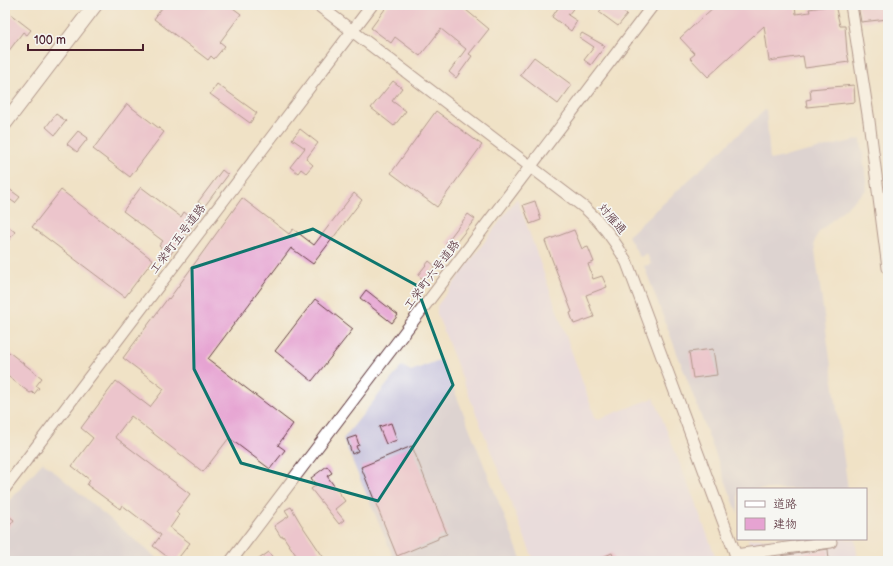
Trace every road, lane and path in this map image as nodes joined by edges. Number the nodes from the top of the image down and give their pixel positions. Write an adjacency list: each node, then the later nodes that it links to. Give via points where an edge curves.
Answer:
1 (95, 5): 7 (main road)
2 (318, 5): 6 (street, 対雁通)
3 (372, 5): 6 (street, 工栄町五号道路)
4 (653, 5): 8 (street, 工栄町六号道路)
5 (851, 5): 9 (street)
6 (352, 31): 8 (street, 対雁通); 10 (street, 工栄町五号道路)
7 (5, 123)
8 (531, 166): 12 (street, 対雁通, via 596,218 621,251); 13 (street, 工栄町六号道路)
9 (888, 268)
10 (5, 488)
11 (831, 542): 12 (street)
12 (736, 558)
13 (231, 561)

